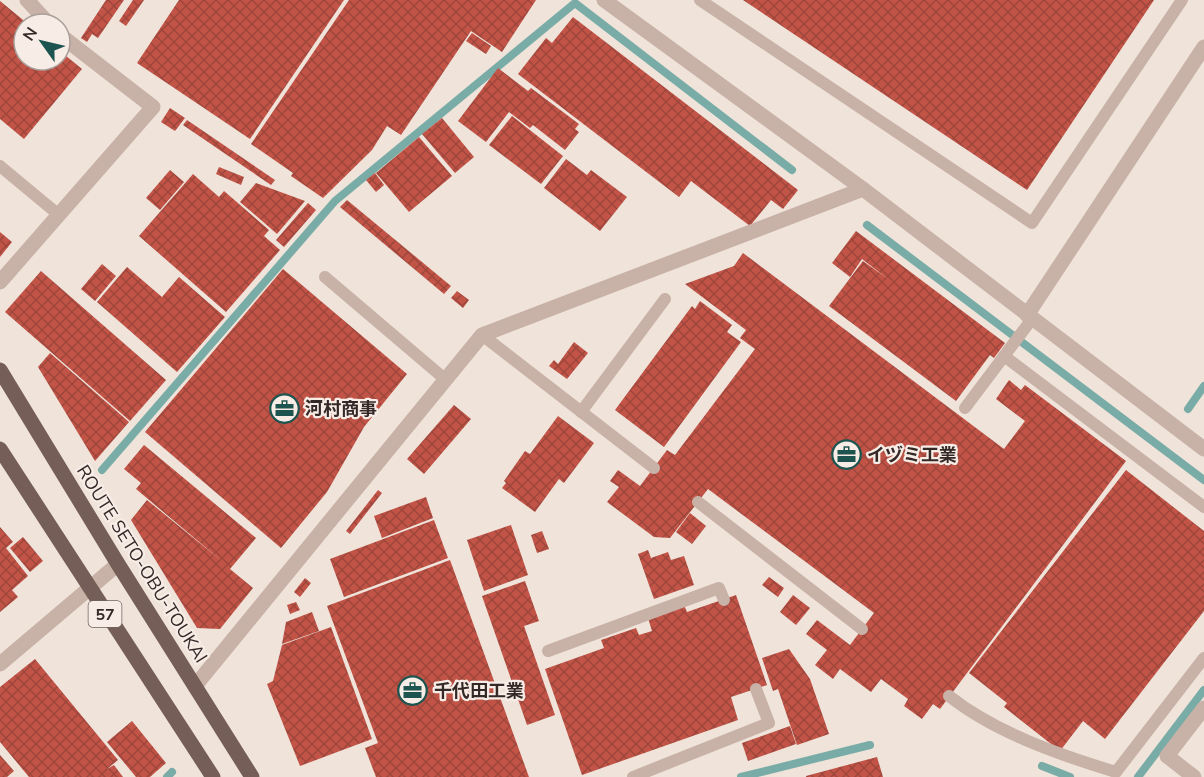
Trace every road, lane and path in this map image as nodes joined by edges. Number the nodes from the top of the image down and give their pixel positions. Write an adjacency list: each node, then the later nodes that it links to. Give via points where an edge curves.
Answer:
1 (27, 0): 5 (street)
2 (604, 0): 9 (street)
3 (700, 0): 4 (lane, via 1032,223)
4 (1182, 0)
5 (38, 12)
6 (72, 44): 10 (street, via 153,107)
7 (1204, 47): 14 (street)
8 (0, 166): 10 (lane)
9 (862, 189): 14 (street); 15 (street)
10 (59, 215): 12 (street)
11 (325, 277): 18 (lane)
12 (0, 282)
13 (665, 299): 20 (lane)
14 (1028, 321): 16 (lane); 22 (street)
15 (482, 335): 18 (street); 20 (lane)
16 (1004, 356): 19 (lane); 25 (lane)
17 (0, 369): 26 (main road, ROUTE SETO-OBU-TOUKAI / 57)
18 (446, 380): 33 (street)
19 (964, 408)
20 (581, 412): 23 (lane)
21 (0, 449): 27 (main road, 57)
22 (1204, 450)
23 (654, 468)
24 (698, 502): 29 (lane)
25 (1204, 507)
26 (118, 564): 27 (street); 33 (main road, ROUTE SETO-OBU-TOUKAI / 57)
27 (89, 589): 32 (street); 37 (main road, 57)
28 (724, 600): 30 (lane, via 719,588)
29 (862, 628)
30 (548, 651)
31 (1204, 658): 35 (lane, via 1116,772 1058,755)
32 (0, 664)
33 (195, 686): 38 (main road, ROUTE SETO-OBU-TOUKAI / 57)
34 (756, 688): 39 (lane, via 769,723)
35 (949, 696)
36 (1204, 708): 40 (street, via 1167,756)
37 (213, 777)
38 (252, 777)
39 (633, 777)
40 (1194, 777)

